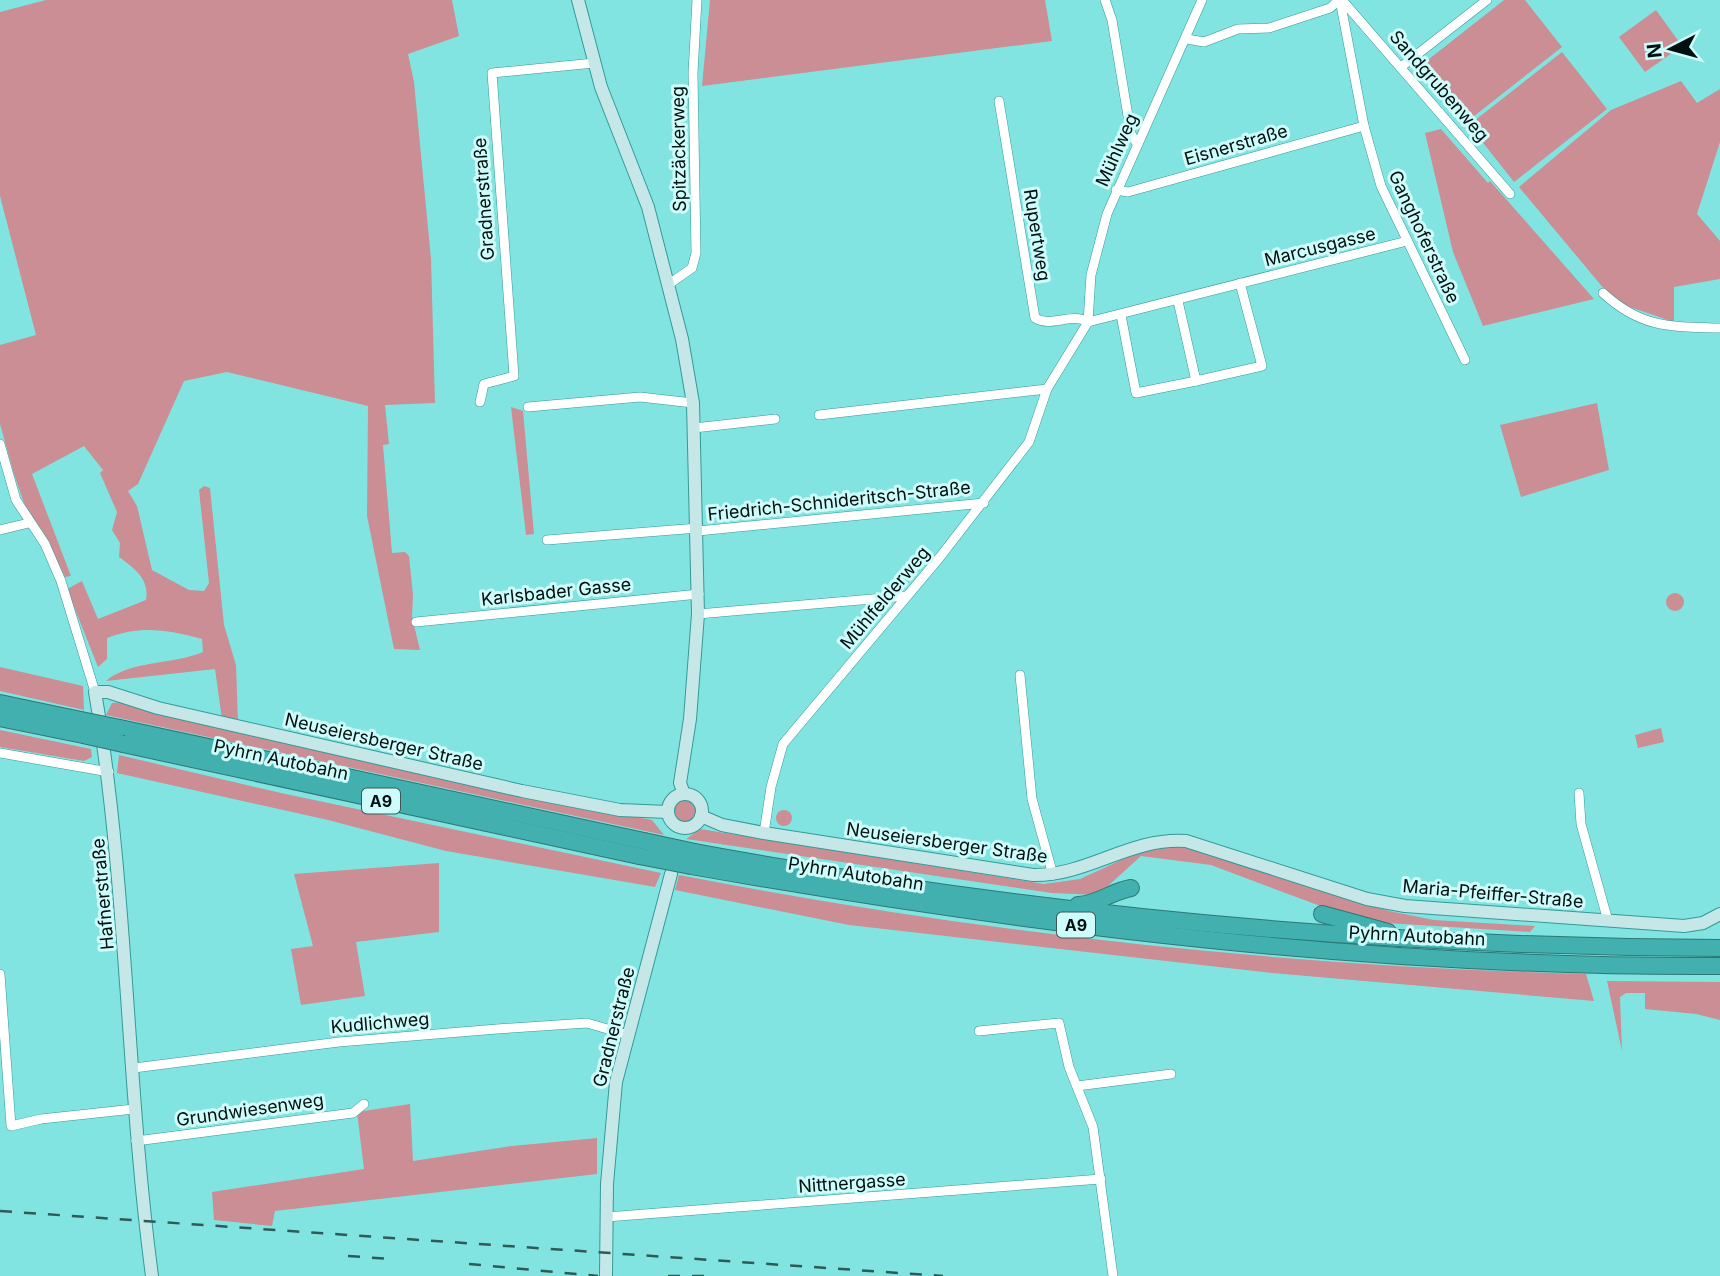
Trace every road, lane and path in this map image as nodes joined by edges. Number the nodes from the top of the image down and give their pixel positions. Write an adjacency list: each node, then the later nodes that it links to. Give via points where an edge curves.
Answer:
1 (578, 0): 8 (main road)
2 (697, 0): 16 (street, Spitzäckerweg, via 693,74 696,253 692,268)
3 (1105, 0): 12 (street)
4 (1202, 0): 7 (street, Mühlweg)
5 (1340, 0): 7 (street, via 1330,8 1277,26 1238,29 1204,42); 9 (street, Sandgrubenweg); 11 (street, Ganghoferstraße)
6 (1487, 0): 9 (street)
7 (1187, 39): 12 (street, Mühlweg)
8 (594, 63): 16 (main road, via 648,207); 26 (street, Gradnerstraße, via 492,73 514,376 484,384)
9 (1401, 67): 14 (street, Sandgrubenweg)
10 (999, 101): 21 (street, Rupertweg, via 1035,318 1041,322 1081,317)
11 (1364, 126): 13 (street, Eisnerstraße, via 1128,192); 15 (street, Ganghoferstraße, via 1384,195)
12 (1136, 142): 13 (street, Mühlweg)
13 (1116, 190): 21 (street, Mühlweg, via 1094,262)
14 (1510, 194)
15 (1406, 241): 17 (street, Marcusgasse); 23 (street, Ganghoferstraße)
16 (669, 284): 27 (main road)
17 (1240, 284): 19 (street, Marcusgasse); 24 (street, via 1262,366)
18 (1603, 293): 22 (street, via 1628,315 1643,320)
19 (1178, 301): 20 (street, Marcusgasse); 24 (street)
20 (1121, 316): 21 (street, Marcusgasse); 24 (street, via 1136,393)
21 (1088, 322): 25 (street, Mühlfelderweg)
22 (1720, 328)
23 (1465, 360)
24 (1196, 382)
25 (1047, 388): 29 (street); 33 (street, Mühlfelderweg, via 1036,428)
26 (480, 402)
27 (692, 403): 28 (street, via 640,397); 31 (main road)
28 (528, 407)
29 (819, 415)
30 (775, 419): 31 (street)
31 (694, 428): 36 (main road)
32 (0, 444): 34 (street, Hafnerstraße, via 16,500)
33 (984, 503): 36 (street, Friedrich-Schnideritsch-Straße); 39 (street, Mühlfelderweg)
34 (29, 523): 35 (street); 43 (street, Hafnerstraße, via 45,544 61,581)
35 (0, 530)
36 (698, 530): 37 (street, Friedrich-Schnideritsch-Straße); 38 (main road)
37 (547, 540)
38 (699, 594): 40 (main road); 41 (street, Karlsbader Gasse)
39 (907, 596): 40 (street); 53 (street, Mühlfelderweg, via 783,744)
40 (698, 614): 49 (main road, via 680,783)
41 (416, 622)
42 (1020, 675): 57 (street, via 1031,788)
43 (95, 692): 48 (main road, Hafnerstraße); 51 (main road, Neuseiersberger Straße, via 522,791 620,810)
44 (0, 703): 46 (highway, Pyhrn Autobahn / A9)
45 (0, 718): 46 (highway, Pyhrn Autobahn / A9)
46 (82, 727): 55 (highway, Pyhrn Autobahn / A9, bridge)
47 (0, 753): 48 (street)
48 (109, 772): 70 (main road, Hafnerstraße)
49 (684, 793): 51 (main road, via 671,800); 52 (main road, via 698,800)
50 (1579, 793): 62 (street, via 1581,824)
51 (668, 811): 52 (main road, via 680,832)
52 (701, 816): 53 (main road, Neuseiersberger Straße)
53 (764, 833): 57 (main road, Neuseiersberger Straße, via 963,866)
54 (1186, 841): 57 (main road, Neuseiersberger Straße, via 1139,845); 62 (main road, Maria-Pfeiffer-Straße, via 1398,905)
55 (693, 859): 59 (highway, Pyhrn Autobahn / A9); 65 (highway, Pyhrn Autobahn / A9, via 1006,917 1174,936 1464,959)
56 (671, 874): 68 (main road, Gradnerstraße)
57 (1053, 875)
58 (1131, 888): 59 (highway, via 1088,904)
59 (1054, 906): 63 (highway, Pyhrn Autobahn / A9, via 1176,922)
60 (1322, 914): 63 (highway)
61 (1720, 914): 62 (main road, Maria-Pfeiffer-Straße, via 1684,926)
62 (1608, 921)
63 (1410, 939): 64 (highway, Pyhrn Autobahn / A9)
64 (1720, 947)
65 (1720, 966)
66 (0, 974): 69 (street)
67 (979, 1031): 72 (street, via 1059,1023)
68 (628, 1035): 70 (street, Kudlichweg, via 587,1023 497,1029 339,1042); 79 (main road, Gradnerstraße, via 615,1094)
69 (3, 1054): 75 (street)
70 (134, 1068): 74 (main road, Hafnerstraße)
71 (1171, 1074): 72 (street)
72 (1077, 1086): 78 (street, via 1093,1127)
73 (365, 1104): 77 (street, Grundwiesenweg, via 352,1113)
74 (134, 1109): 75 (street); 77 (main road, Hafnerstraße)
75 (11, 1126): 76 (street)
76 (0, 1131)
77 (136, 1141): 80 (main road, Hafnerstraße)
78 (1101, 1180): 79 (street, Nittnergasse); 82 (street)
79 (606, 1217): 81 (main road, Gradnerstraße)
80 (152, 1276)
81 (606, 1276)
82 (1113, 1276)

